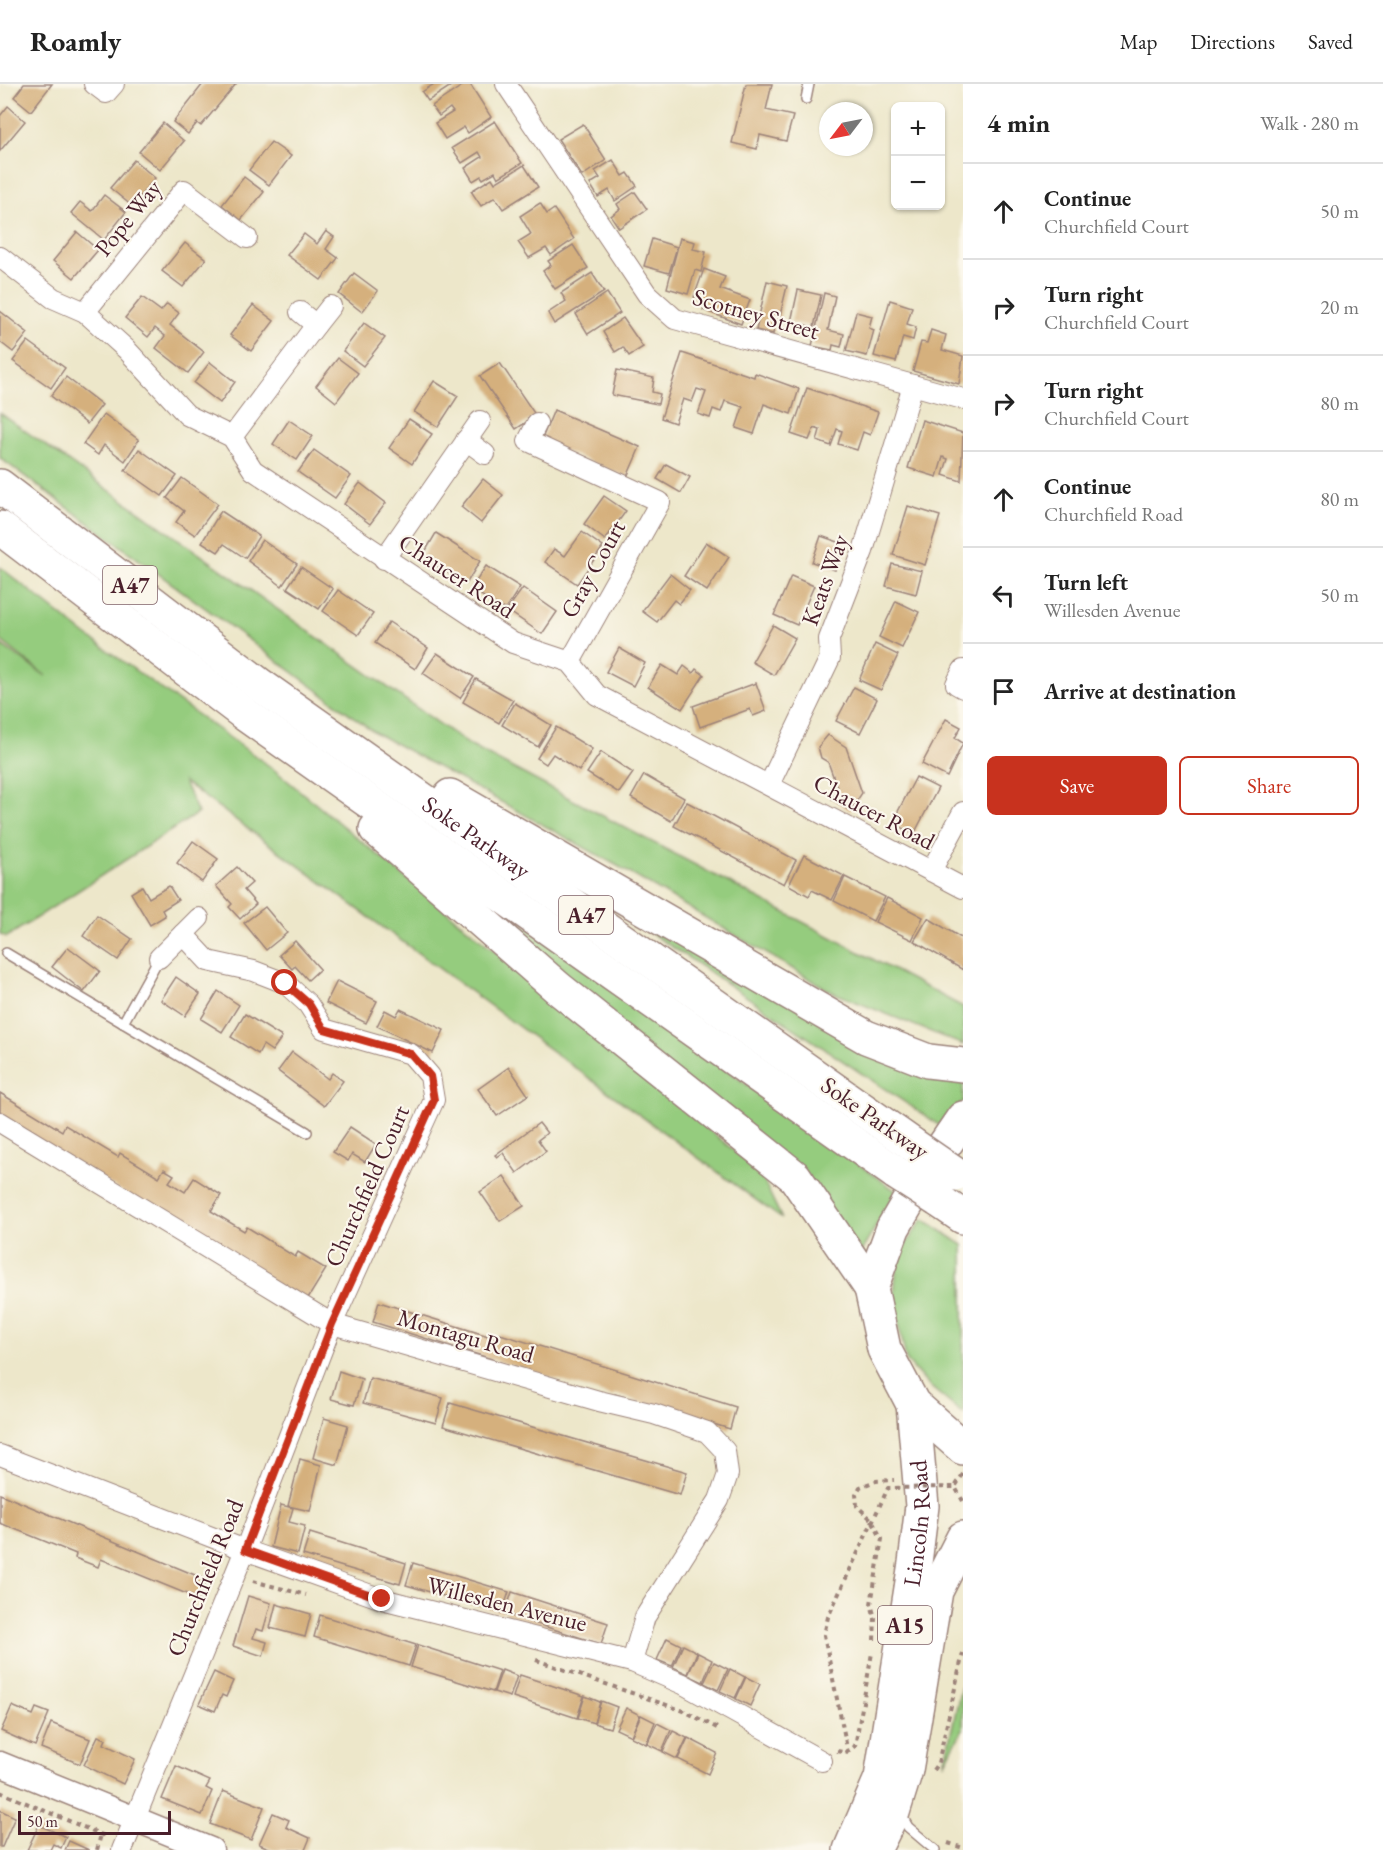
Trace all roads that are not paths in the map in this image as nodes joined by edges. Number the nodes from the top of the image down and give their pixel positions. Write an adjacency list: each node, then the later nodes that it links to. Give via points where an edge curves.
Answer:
1 (94, 84): 2 (street, via 106,93)
2 (114, 84)
3 (506, 84): 12 (street, Scotney Street, via 647,294 675,319)
4 (809, 84): 5 (lane)
5 (806, 99)
6 (247, 238): 9 (street, Pope Way, via 184,190)
7 (0, 257): 9 (street, via 53,298)
8 (331, 306): 11 (street)
9 (85, 312): 16 (street, via 126,349 187,415)
10 (300, 312): 11 (street)
11 (316, 325): 16 (street)
12 (913, 385): 13 (street, Scotney Street); 27 (street, Keats Way, via 863,551 829,639 830,658)
13 (963, 399)
14 (480, 421): 17 (street)
15 (537, 423): 22 (street, Gray Court, via 528,441 660,502)
16 (232, 437): 21 (street, Chaucer Road, via 253,470)
17 (466, 440): 18 (street); 21 (street)
18 (485, 454)
19 (0, 486): 24 (highway, Soke Parkway / A47)
20 (0, 528): 26 (highway, Soke Parkway / A47)
21 (384, 559): 22 (street, Chaucer Road, via 513,643)
22 (570, 662): 27 (street, Chaucer Road, via 597,695)
23 (963, 670): 25 (street, via 956,684)
24 (260, 685): 36 (highway, A47, via 866,1037 928,1061); 40 (highway, Soke Parkway / A47, bridge, via 913,1145)
25 (963, 688)
26 (246, 715): 40 (highway, Soke Parkway / A47, bridge, via 896,1173); 41 (highway, A47, via 558,988 795,1177)
27 (769, 785): 29 (street, Chaucer Road)
28 (963, 812): 29 (street, Chaucer Road)
29 (931, 872): 30 (street, Chaucer Road)
30 (963, 888)
31 (199, 918): 32 (street)
32 (183, 934): 34 (street); 42 (street, Churchfield Court, via 208,961 254,970 285,983 309,1004 324,1029 411,1054 430,1076 434,1100)
33 (6, 953): 35 (lane)
34 (159, 958): 35 (lane)
35 (123, 1023): 39 (lane)
36 (963, 1065)
37 (963, 1118): 41 (highway, via 893,1228)
38 (0, 1122): 42 (street, Montagu Road)
39 (307, 1132)
40 (955, 1192)
41 (872, 1288): 43 (highway, via 884,1349)
42 (332, 1324): 47 (street, Churchfield Road); 48 (street, Montagu Road, via 676,1421 707,1432 725,1451 728,1474 719,1500 645,1617)
43 (913, 1404): 44 (highway); 55 (highway, Lincoln Road / A15, via 922,1506 915,1563 881,1778)
44 (963, 1448)
45 (0, 1455): 47 (street, Willesden Avenue)
46 (963, 1538): 51 (highway, Lincoln Road / A15, via 936,1591 906,1770)
47 (245, 1550): 48 (street, Willesden Avenue, via 382,1599); 52 (street, Churchfield Road)
48 (632, 1662): 49 (street, Willesden Avenue)
49 (824, 1755)
50 (0, 1764): 52 (street)
51 (897, 1799): 56 (highway, Lincoln Road / A15); 57 (lane, via 908,1827)
52 (136, 1818): 53 (street, Churchfield Road); 54 (street)
53 (123, 1847)
54 (211, 1850)
55 (850, 1850)
56 (874, 1850)
57 (935, 1850)

